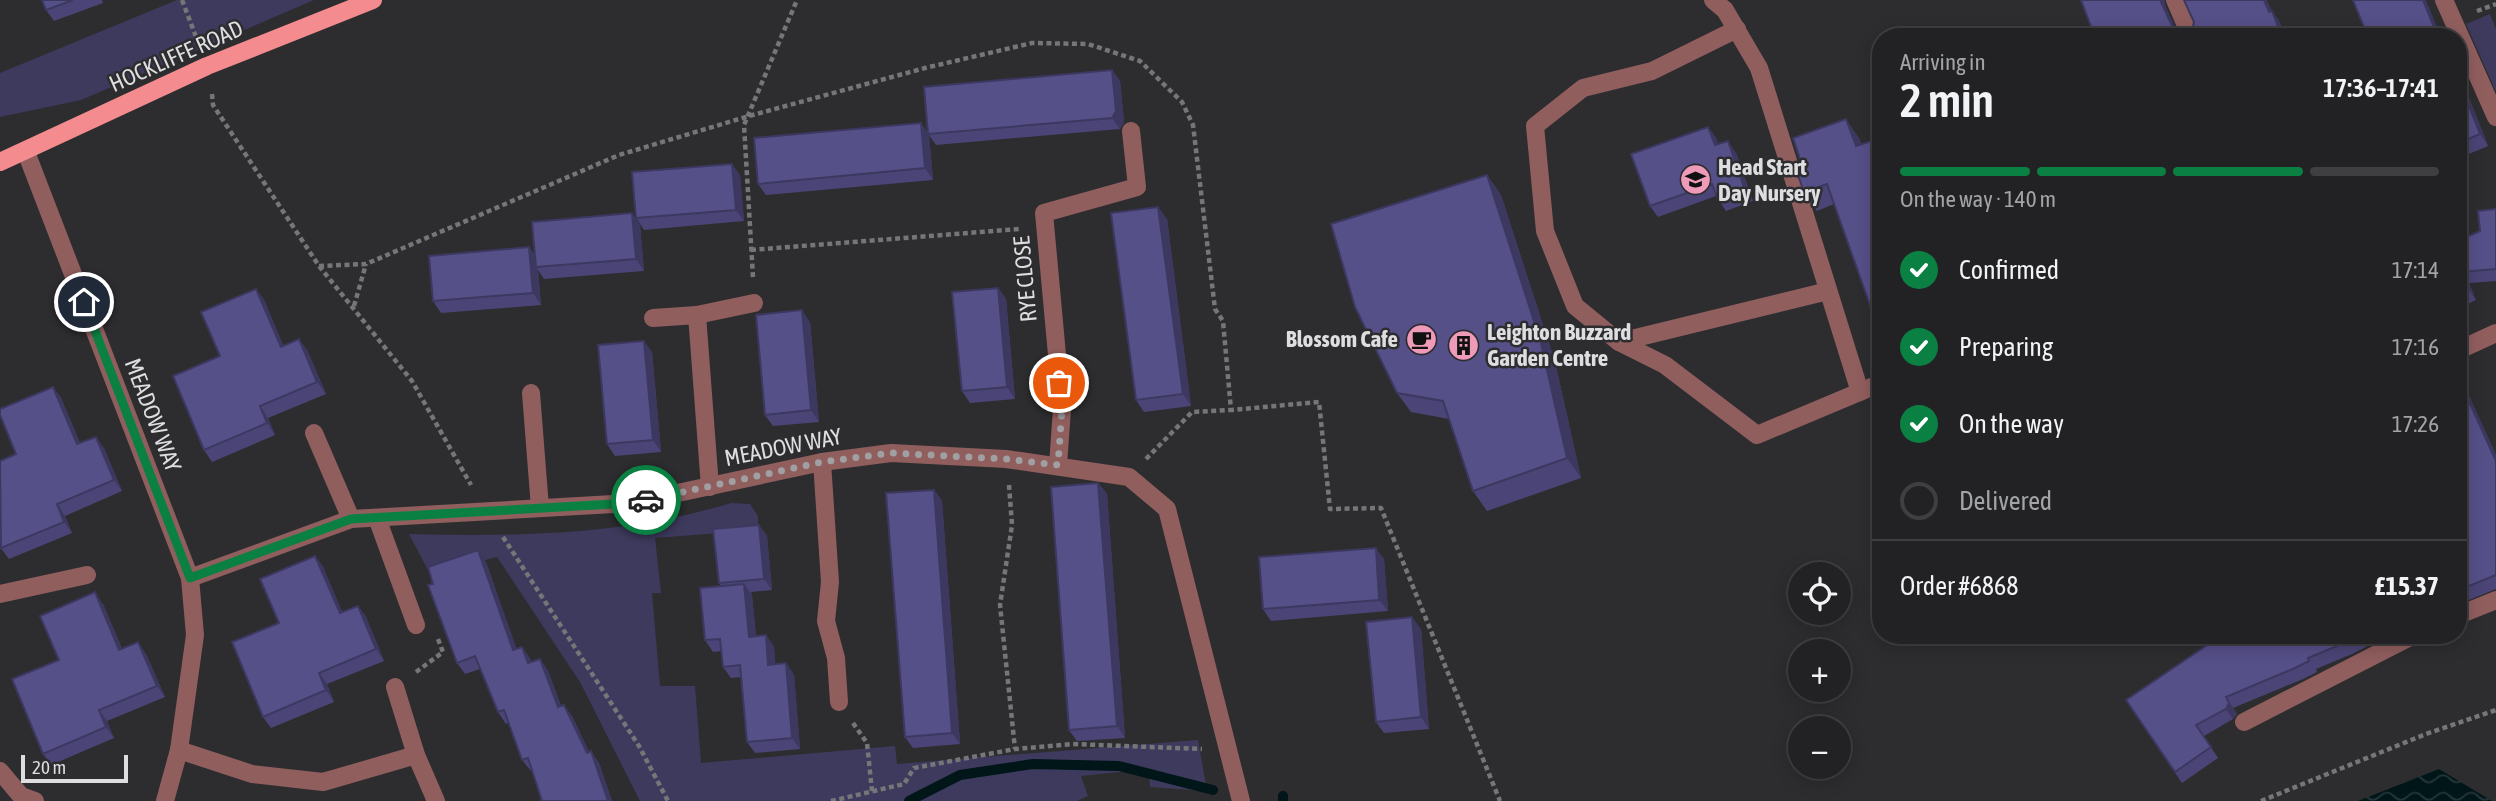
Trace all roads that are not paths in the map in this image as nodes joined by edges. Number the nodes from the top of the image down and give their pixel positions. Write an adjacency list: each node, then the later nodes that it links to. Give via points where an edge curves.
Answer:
1 (373, 0): 11 (main road, HOCKLIFFE ROAD, via 207,66)
2 (1713, 0): 7 (street)
3 (2175, 0): 5 (street)
4 (2444, 0): 6 (street)
5 (2187, 28)
6 (2456, 28)
7 (1737, 29): 13 (street, via 1759,68); 18 (street, via 1652,71 1583,88 1535,126 1545,231 1575,306)
8 (2467, 52): 9 (street)
9 (2496, 117)
10 (1131, 131): 25 (street, RYE CLOSE, via 1137,187 1045,220 1062,409)
11 (26, 152): 12 (main road, HOCKLIFFE ROAD); 31 (street, MEADOW WAY)
12 (0, 162)
13 (1828, 292): 18 (street); 21 (street)
14 (754, 303): 15 (street)
15 (696, 315): 16 (street); 26 (street)
16 (653, 318)
17 (2496, 333): 19 (street)
18 (1619, 342): 21 (street, via 1665,365 1756,435)
19 (2467, 346)
20 (1872, 387): 21 (street)
21 (1860, 392)
22 (531, 393): 27 (street)
23 (314, 433): 29 (street)
24 (822, 462): 25 (street, MEADOW WAY, via 891,453); 26 (street, MEADOW WAY); 38 (street, via 831,582 826,621 836,657)
25 (1058, 465): 46 (street, MEADOW WAY, via 1129,477 1167,509)
26 (710, 487): 27 (street, MEADOW WAY, via 631,503)
27 (540, 508): 28 (street, MEADOW WAY)
28 (377, 518): 29 (street, MEADOW WAY); 35 (street)
29 (351, 519): 31 (street, MEADOW WAY)
30 (87, 575): 32 (street)
31 (190, 578): 40 (street, MEADOW WAY, via 195,635)
32 (0, 594)
33 (2496, 600): 34 (street)
34 (2467, 612)
35 (416, 625)
36 (2396, 644): 39 (street)
37 (396, 687): 41 (street)
38 (839, 702)
39 (2244, 722)
40 (179, 750): 41 (street, via 251,774 323,782); 44 (street, MEADOW WAY)
41 (416, 755): 45 (street)
42 (0, 771): 43 (street, via 21,796)
43 (36, 801)
44 (165, 801)
45 (436, 801)
46 (1241, 801)

